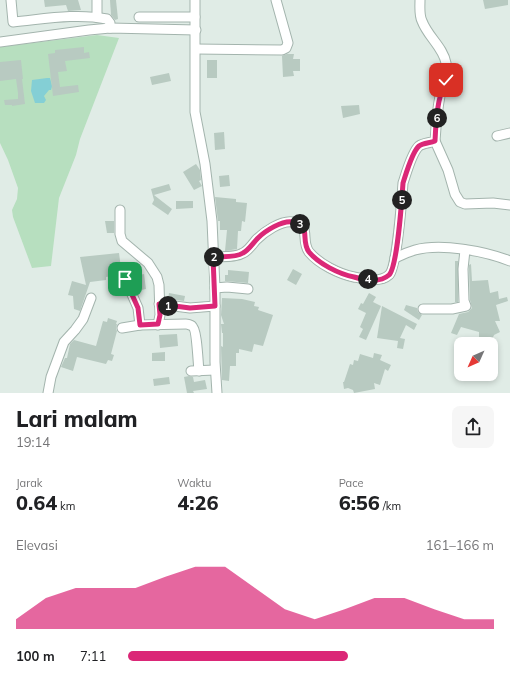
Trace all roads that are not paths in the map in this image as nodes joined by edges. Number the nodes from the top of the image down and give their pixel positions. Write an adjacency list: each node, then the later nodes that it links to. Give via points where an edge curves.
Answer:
1 (11, 0): 6 (street, via 13,22 70,16)
2 (97, 0): 6 (street)
3 (195, 0): 8 (street)
4 (276, 0): 12 (street, via 288,43 286,48)
5 (420, 0): 15 (street, via 422,21 442,51 447,65 447,76 439,102)
6 (97, 17): 9 (street, via 108,19)
7 (139, 17): 8 (street)
8 (196, 17): 10 (street)
9 (110, 28): 10 (street); 11 (street)
10 (196, 30): 12 (street)
11 (0, 42)
12 (196, 49): 19 (street, via 195,112 209,194)
13 (510, 133): 14 (street)
14 (497, 136)
15 (435, 141): 16 (street, via 460,202); 20 (street, via 418,148 403,183)
16 (510, 205)
17 (120, 210): 26 (street, via 122,241 148,263 155,273 159,285)
18 (465, 250): 20 (street, via 423,248); 21 (street); 28 (street, via 464,301 468,305 452,309)
19 (213, 257): 20 (street, via 242,254 262,235 283,223 293,222 304,227 304,241 311,254 333,269 350,276 381,279 391,272); 23 (street)
20 (395, 258)
21 (510, 260)
22 (123, 274): 30 (street, via 138,308)
23 (215, 288): 24 (street); 27 (street)
24 (248, 289)
25 (91, 298): 33 (street, via 79,325 64,342)
26 (159, 304): 27 (street, via 190,308); 29 (street)
27 (215, 306): 32 (street)
28 (423, 309)
29 (158, 324): 30 (street); 32 (street, via 192,326 195,334 195,371)
30 (140, 325): 31 (street)
31 (122, 328)
32 (215, 370): 34 (street)
33 (48, 393)
34 (217, 393)

